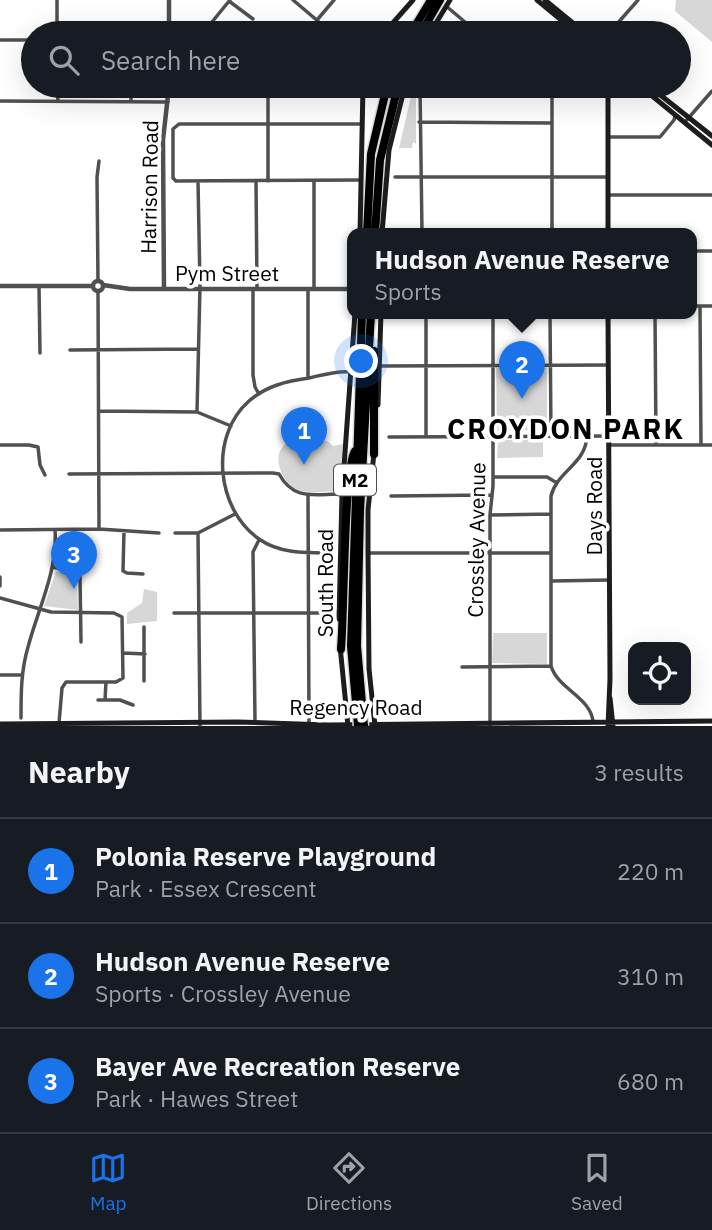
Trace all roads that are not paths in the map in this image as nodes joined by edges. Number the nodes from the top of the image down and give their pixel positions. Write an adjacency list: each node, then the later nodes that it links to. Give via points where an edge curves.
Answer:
1 (57, 0): 16 (street)
2 (169, 0): 17 (street)
3 (293, 0): 19 (street)
4 (334, 0): 19 (street)
5 (413, 0): 20 (main road)
6 (431, 0): 21 (highway)
7 (450, 0): 13 (main road)
8 (537, 0): 25 (main road)
9 (545, 0): 26 (main road)
10 (628, 0): 14 (street)
11 (638, 0): 14 (street)
12 (230, 1): 15 (street); 18 (street)
13 (443, 3): 22 (highway); 23 (main road); 24 (street)
14 (634, 5): 27 (street)
15 (253, 19)
16 (57, 21)
17 (169, 21)
18 (212, 21)
19 (317, 21)
20 (395, 21)
21 (418, 21)
22 (430, 21)
23 (435, 21)
24 (464, 21)
25 (562, 21)
26 (570, 21)
27 (620, 21)
28 (0, 40): 29 (street)
29 (21, 40)
30 (712, 91): 47 (street)
31 (168, 98): 45 (street, Harrison Road)
32 (268, 98): 50 (street)
33 (363, 98): 51 (main road)
34 (384, 98): 68 (highway, via 371,154)
35 (395, 98): 69 (highway, via 380,160)
36 (402, 98): 70 (main road, via 389,150)
37 (420, 98): 48 (street)
38 (552, 98): 49 (street)
39 (608, 98): 53 (main road)
40 (654, 98): 46 (main road)
41 (662, 98): 47 (main road)
42 (0, 101): 43 (street)
43 (58, 101): 44 (street)
44 (131, 101): 45 (street)
45 (168, 102): 81 (street, Harrison Road, via 163,140)
46 (675, 117): 47 (main road); 53 (street, via 660,137)
47 (687, 120): 52 (main road); 54 (main road)
48 (419, 122): 49 (street); 57 (street)
49 (552, 123): 58 (street)
50 (268, 124): 51 (street); 61 (street, via 175,125 173,178); 63 (street)
51 (362, 124): 60 (main road)
52 (712, 136)
53 (608, 138): 59 (main road)
54 (712, 145)
55 (99, 162): 74 (street)
56 (395, 177): 57 (street)
57 (420, 177): 58 (street); 71 (street)
58 (552, 177): 59 (street); 72 (street)
59 (608, 177): 65 (main road)
60 (362, 180): 64 (street); 67 (main road)
61 (198, 181): 62 (street); 82 (street)
62 (256, 181): 63 (street); 79 (street)
63 (268, 181): 64 (street)
64 (314, 181): 80 (street)
65 (608, 195): 66 (street); 73 (main road)
66 (712, 195)
67 (360, 228)
68 (367, 228)
69 (375, 228)
70 (382, 228)
71 (422, 228)
72 (553, 228)
73 (608, 228)
74 (98, 281): 75 (street); 78 (street)
75 (103, 285): 81 (street, Pym Street); 84 (street)
76 (0, 286): 77 (street)
77 (39, 286): 78 (street); 100 (street)
78 (93, 286): 84 (street)
79 (255, 288): 80 (street, Pym Street); 82 (street, Pym Street); 108 (street, via 253,375)
80 (311, 288): 83 (street, Pym Street); 107 (street)
81 (164, 289): 82 (street, Pym Street)
82 (199, 289): 97 (street)
83 (347, 289)
84 (98, 291): 99 (street)
85 (700, 306): 86 (street); 121 (street)
86 (712, 306)
87 (355, 319): 106 (main road, South Road)
88 (362, 319): 123 (highway, M2)
89 (371, 319): 124 (highway)
90 (371, 319): 167 (highway, M2)
91 (380, 319): 104 (main road, South Road)
92 (426, 319): 105 (street)
93 (493, 319): 101 (street, Crossley Avenue)
94 (551, 319): 102 (street)
95 (608, 319): 103 (main road, Days Road)
96 (654, 319): 120 (street)
97 (198, 349): 99 (street); 110 (street)
98 (70, 350): 99 (street)
99 (98, 350): 109 (street)
100 (40, 353)
101 (493, 365): 102 (street); 105 (street); 117 (street, Crossley Avenue)
102 (551, 365): 103 (street); 112 (street)
103 (608, 365): 114 (main road, Days Road)
104 (380, 366): 105 (street); 124 (main road, South Road)
105 (426, 366): 116 (street)
106 (351, 372): 107 (street); 131 (main road, South Road)
107 (309, 378): 108 (street, via 282,382)
108 (259, 394): 111 (street)
109 (99, 411): 110 (street); 126 (street)
110 (197, 412): 111 (street)
111 (231, 426): 127 (street)
112 (551, 436): 113 (street); 117 (street)
113 (587, 436): 114 (street); 130 (street, via 585,451)
114 (610, 436): 119 (main road, Days Road)
115 (389, 437): 116 (street)
116 (426, 437): 117 (street)
117 (493, 437): 129 (street, Crossley Avenue)
118 (0, 445): 128 (street, via 38,447)
119 (609, 445): 120 (street); 154 (main road, Days Road)
120 (656, 445): 121 (street)
121 (701, 445): 122 (street)
122 (712, 445)
123 (356, 450): 167 (highway, M2); 168 (highway, via 351,456 348,494)
124 (374, 454): 148 (main road, South Road)
125 (69, 474): 126 (street)
126 (99, 474): 127 (street); 138 (street)
127 (223, 474): 132 (street, via 277,473 291,491); 135 (street)
128 (45, 475)
129 (493, 477): 130 (street, via 547,477); 133 (street, Crossley Avenue)
130 (557, 483): 136 (street)
131 (342, 494): 132 (street); 168 (main road, South Road)
132 (308, 495): 146 (street)
133 (491, 495): 134 (street); 137 (street, Crossley Avenue)
134 (391, 496)
135 (235, 513): 144 (street); 145 (street)
136 (551, 514): 137 (street); 150 (street)
137 (489, 515): 149 (street, Crossley Avenue)
138 (99, 529): 140 (street); 141 (street)
139 (0, 530): 140 (street)
140 (55, 530): 151 (street)
141 (124, 530): 142 (street); 152 (street, via 123,570)
142 (159, 533)
143 (175, 533): 144 (street)
144 (198, 533): 161 (street)
145 (259, 540): 146 (street); 162 (street, via 253,552)
146 (309, 553): 147 (street); 163 (street)
147 (332, 553)
148 (368, 553): 149 (street); 184 (main road, South Road)
149 (490, 553): 150 (street); 173 (street, Crossley Avenue)
150 (551, 553): 155 (street)
151 (52, 567): 158 (street); 159 (street, via 80,576)
152 (143, 575)
153 (0, 577): 156 (street)
154 (610, 580): 155 (street); 178 (main road, Days Road)
155 (552, 581): 171 (street)
156 (0, 586)
157 (0, 598): 158 (street)
158 (39, 610): 159 (street); 175 (street)
159 (81, 613): 166 (street); 169 (street, via 120,614)
160 (174, 613): 161 (street)
161 (199, 613): 162 (street); 191 (street)
162 (254, 613): 163 (street); 189 (street)
163 (309, 613): 164 (street); 193 (street)
164 (326, 613)
165 (144, 627): 170 (street)
166 (81, 642)
167 (354, 646): 203 (highway, M2, bridge); 204 (highway, M2, bridge)
168 (341, 649): 183 (main road, South Road)
169 (124, 653): 170 (street); 177 (street, via 123,678)
170 (145, 654): 176 (street)
171 (551, 666): 173 (street); 186 (street, via 591,711)
172 (462, 667): 173 (street)
173 (491, 667): 194 (street, Crossley Avenue)
174 (0, 675): 175 (street)
175 (22, 675): 185 (street)
176 (144, 681)
177 (106, 682): 179 (street); 197 (street, via 63,684)
178 (610, 698): 182 (main road, Days Road); 195 (main road, Days Road)
179 (105, 699): 180 (street); 181 (street)
180 (98, 700)
181 (133, 705)
182 (608, 710): 186 (main road); 195 (main road, Days Road)
183 (345, 711): 200 (main road); 201 (main road, South Road)
184 (373, 712): 190 (main road); 202 (main road, South Road)
185 (21, 718)
186 (594, 721): 194 (main road, Regency Road); 195 (main road, Regency Road)
187 (712, 721): 195 (main road, Regency Road)
188 (0, 722): 196 (main road)
189 (255, 722): 192 (main road, Regency Road); 193 (main road, Regency Road)
190 (383, 723): 194 (main road, Regency Road); 202 (main road, Regency Road)
191 (200, 724): 192 (main road, Regency Road); 199 (main road, Regency Road)
192 (240, 724)
193 (309, 724): 200 (main road, Regency Road)
194 (490, 724)
195 (610, 724)
196 (10, 725): 197 (main road, Regency Road)
197 (59, 725): 198 (main road, Regency Road)
198 (122, 725): 199 (main road, Regency Road)
199 (156, 725)
200 (328, 725): 201 (main road, Regency Road)
201 (347, 725): 202 (main road, Regency Road)
202 (374, 725)
203 (358, 726)
204 (364, 726)

